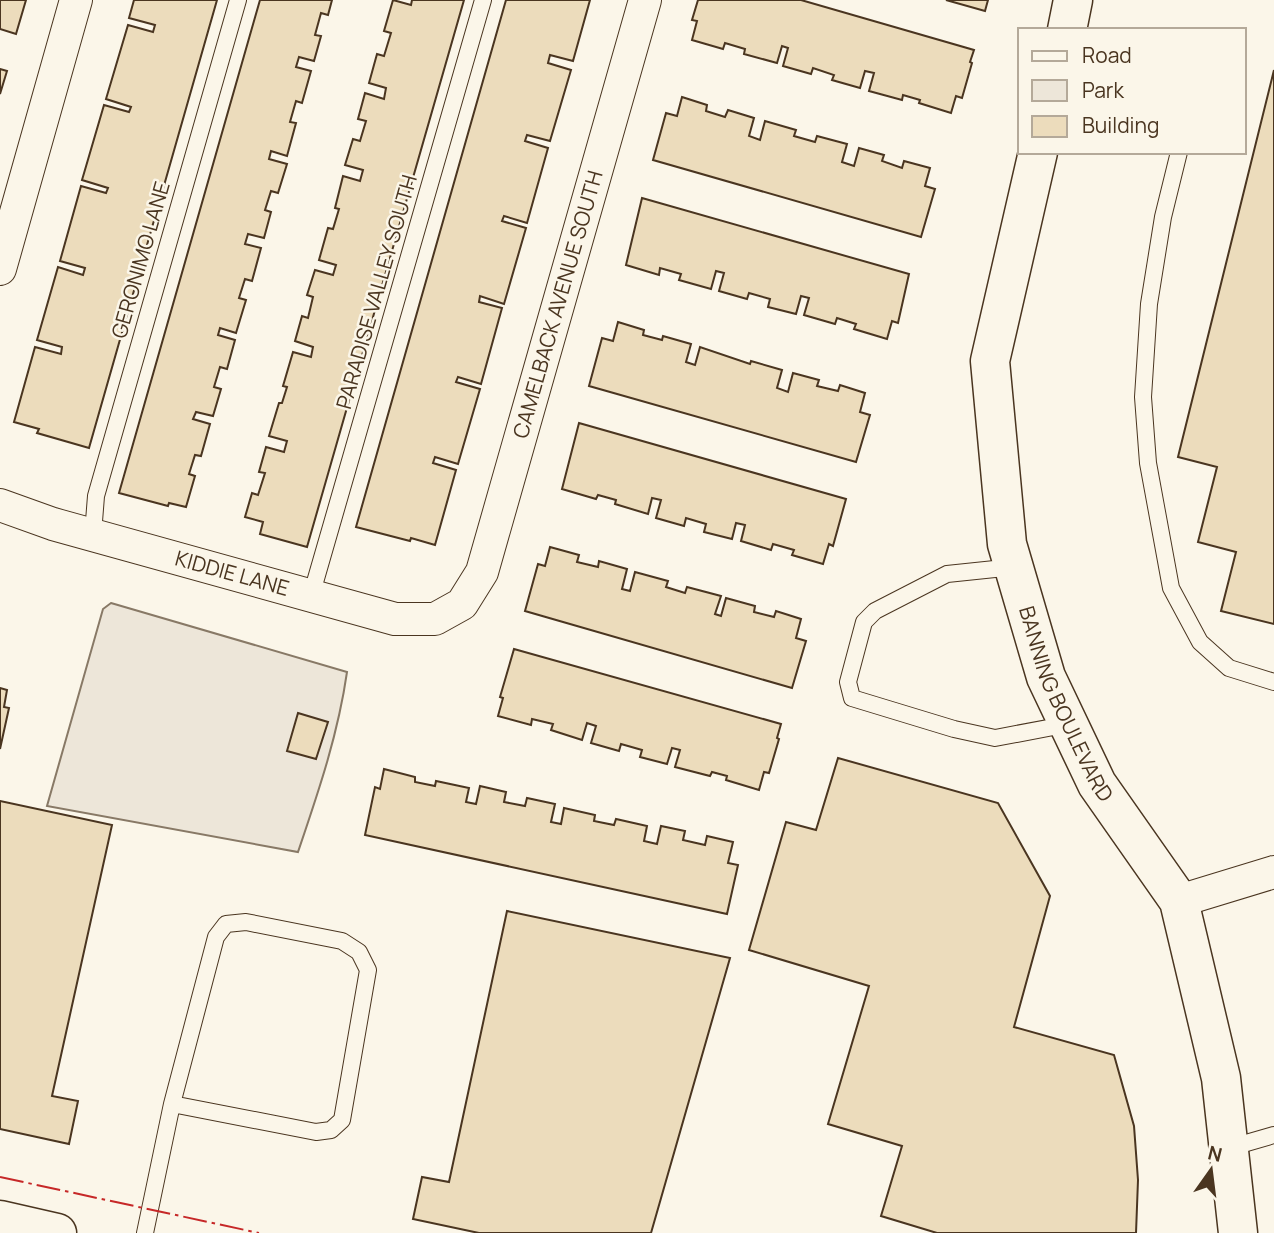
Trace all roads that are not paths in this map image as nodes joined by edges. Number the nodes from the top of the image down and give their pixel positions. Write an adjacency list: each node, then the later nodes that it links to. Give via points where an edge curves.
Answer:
1 (76, 0): 9 (street)
2 (238, 0): 11 (lane, GERONIMO LANE, via 96,496)
3 (483, 0): 13 (lane, PARADISE VALLEY SOUTH)
4 (645, 0): 14 (street, CAMELBACK AVENUE SOUTH, via 482,572)
5 (1073, 0): 6 (street)
6 (1067, 28)
7 (1038, 154): 12 (street, BANNING BOULEVARD, via 990,361 1007,544)
8 (1178, 154): 15 (lane, via 1149,304 1143,397 1157,513 1171,588 1200,642 1229,668)
9 (0, 269)
10 (0, 505): 11 (street, KIDDIE LANE)
11 (93, 534): 13 (street, KIDDIE LANE)
12 (1014, 567): 16 (street, BANNING BOULEVARD, via 1046,677); 16 (lane, via 947,574 875,611 863,622 848,682 852,698 995,738)
13 (311, 596): 14 (street, KIDDIE LANE, via 395,619 435,619)
14 (462, 604)
15 (1274, 682)
16 (1069, 724): 18 (street, BANNING BOULEVARD, via 1097,784)
17 (1274, 872): 18 (street)
18 (1179, 901): 21 (street, BANNING BOULEVARD, via 1221,1078)
19 (172, 1104): 19 (lane, via 316,1132 331,1129 342,1120 368,970 359,952 342,941 246,922 226,925 216,937); 24 (lane)
20 (1274, 1135): 21 (lane)
21 (1228, 1148): 25 (street, BANNING BOULEVARD)
22 (3, 1223): 23 (street)
23 (57, 1233)
24 (145, 1233)
25 (1238, 1233)

